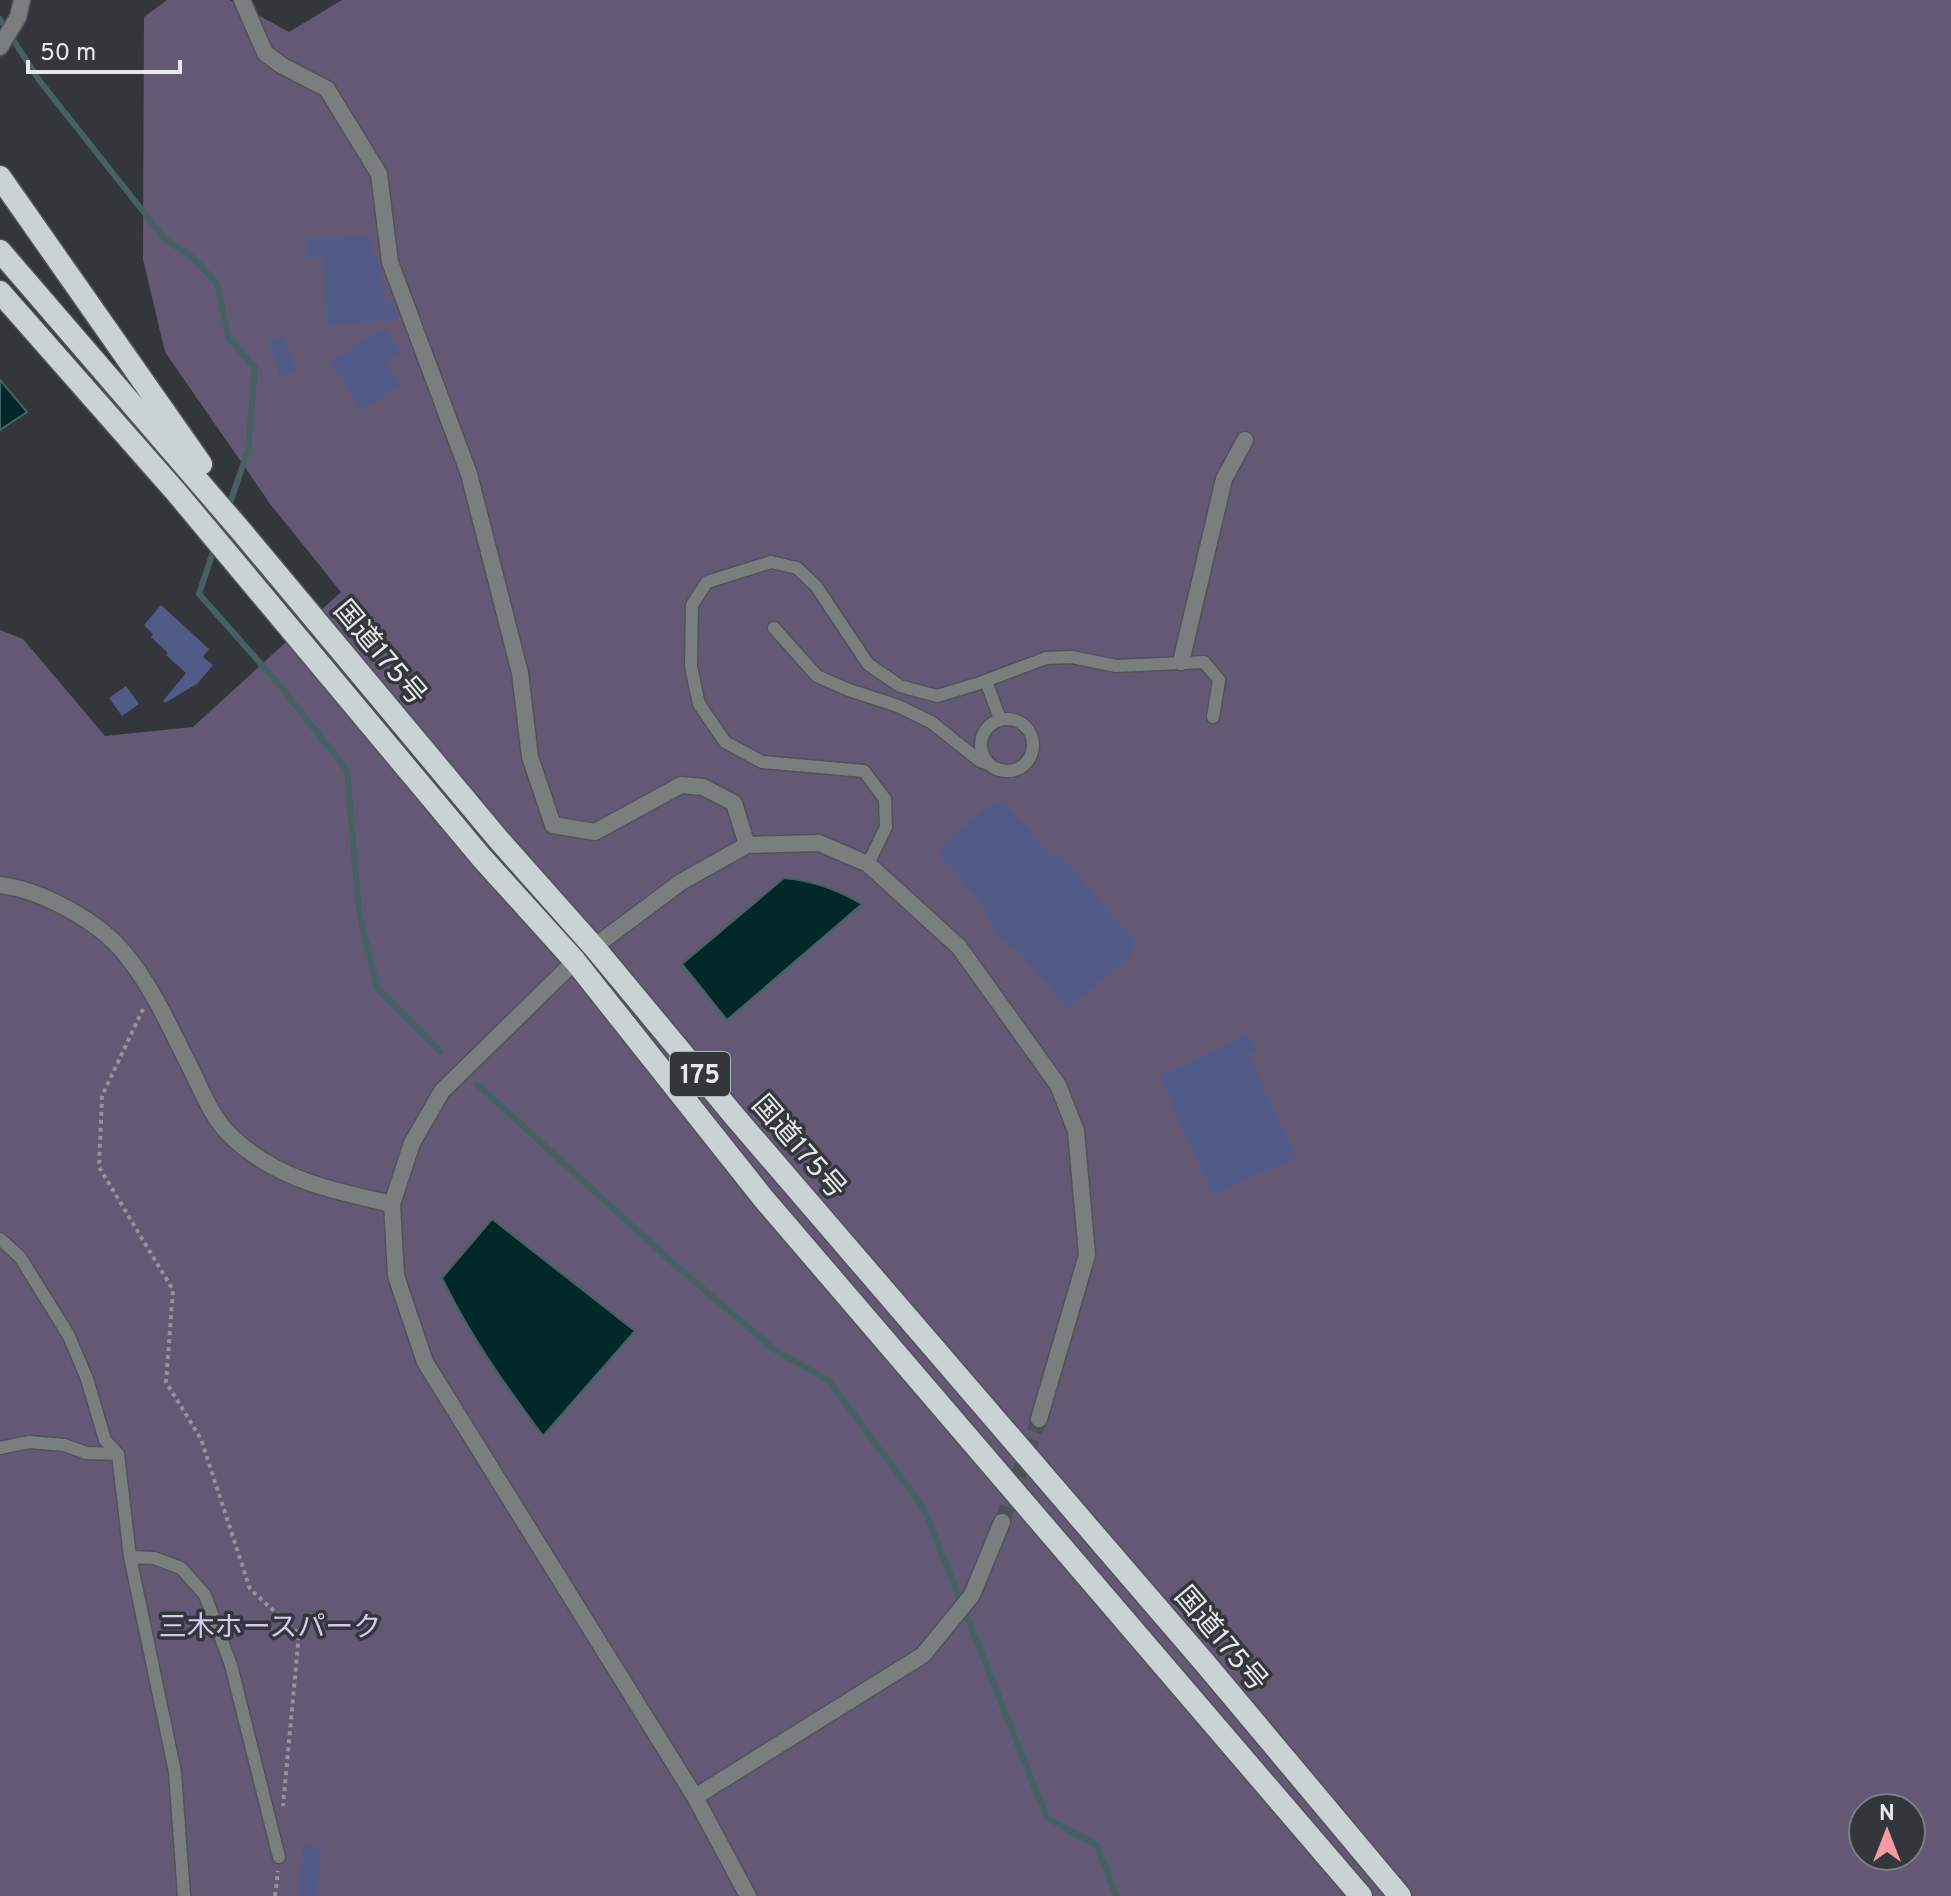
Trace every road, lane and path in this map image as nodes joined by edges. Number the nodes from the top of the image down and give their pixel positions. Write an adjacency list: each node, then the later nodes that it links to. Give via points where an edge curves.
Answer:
1 (22, 0): 3 (street)
2 (242, 0): 15 (street, via 265,53 327,89 379,174 390,262 469,474 520,673 530,757 553,825 595,832 681,785 703,787 734,803)
3 (0, 47)
4 (0, 177): 8 (highway, via 203,467)
5 (0, 251): 8 (highway, 国道175号 / 175)
6 (0, 292): 19 (highway, 国道175号 / 175)
7 (1245, 440): 10 (street, via 1224,479)
8 (242, 532): 18 (highway, 国道175号 / 175)
9 (774, 628): 14 (lane, via 817,676 931,722)
10 (1181, 662): 11 (lane, via 1116,666 1046,658); 12 (lane, via 1204,662 1219,680)
11 (986, 681): 13 (lane); 16 (lane, via 937,696 900,686 868,664 816,586 797,568 771,562 707,582 692,605 691,667 699,704 725,742 762,762 864,771 885,799 886,827)
12 (1213, 717)
13 (1000, 719): 14 (lane, via 981,739); 14 (lane, via 1016,720 1029,730 1032,753 1014,770)
14 (988, 764)
15 (747, 845): 16 (street, via 819,843); 18 (street, via 681,882)
16 (868, 864): 23 (street, via 959,947 1058,1085 1076,1131 1087,1255)
17 (0, 885): 20 (street, via 46,896 94,926 125,953)
18 (594, 947): 35 (highway, 国道175号 / 175)
19 (575, 961): 21 (street, via 442,1091 412,1143); 34 (highway, 国道175号 / 175, via 763,1198)
20 (153, 999): 21 (street, via 230,1136 265,1163 317,1188); 29 (path, via 141,1012 102,1096 99,1167 173,1290 166,1382 201,1439 250,1589 299,1634)
21 (392, 1204): 28 (street, via 396,1276 425,1362)
22 (0, 1239): 25 (lane, via 20,1257 69,1336 105,1440)
23 (1039, 1419)
24 (0, 1448): 25 (lane, via 29,1442)
25 (118, 1454): 27 (lane)
26 (1002, 1522): 28 (street, via 972,1595 923,1655)
27 (130, 1557): 30 (lane, via 154,1558 181,1568 205,1595 231,1665); 31 (lane, via 175,1772)
28 (695, 1797): 33 (street)
29 (283, 1810)
30 (279, 1857): 32 (path)
31 (184, 1896)
32 (275, 1896)
33 (748, 1896)
34 (1361, 1896)
35 (1400, 1896)

